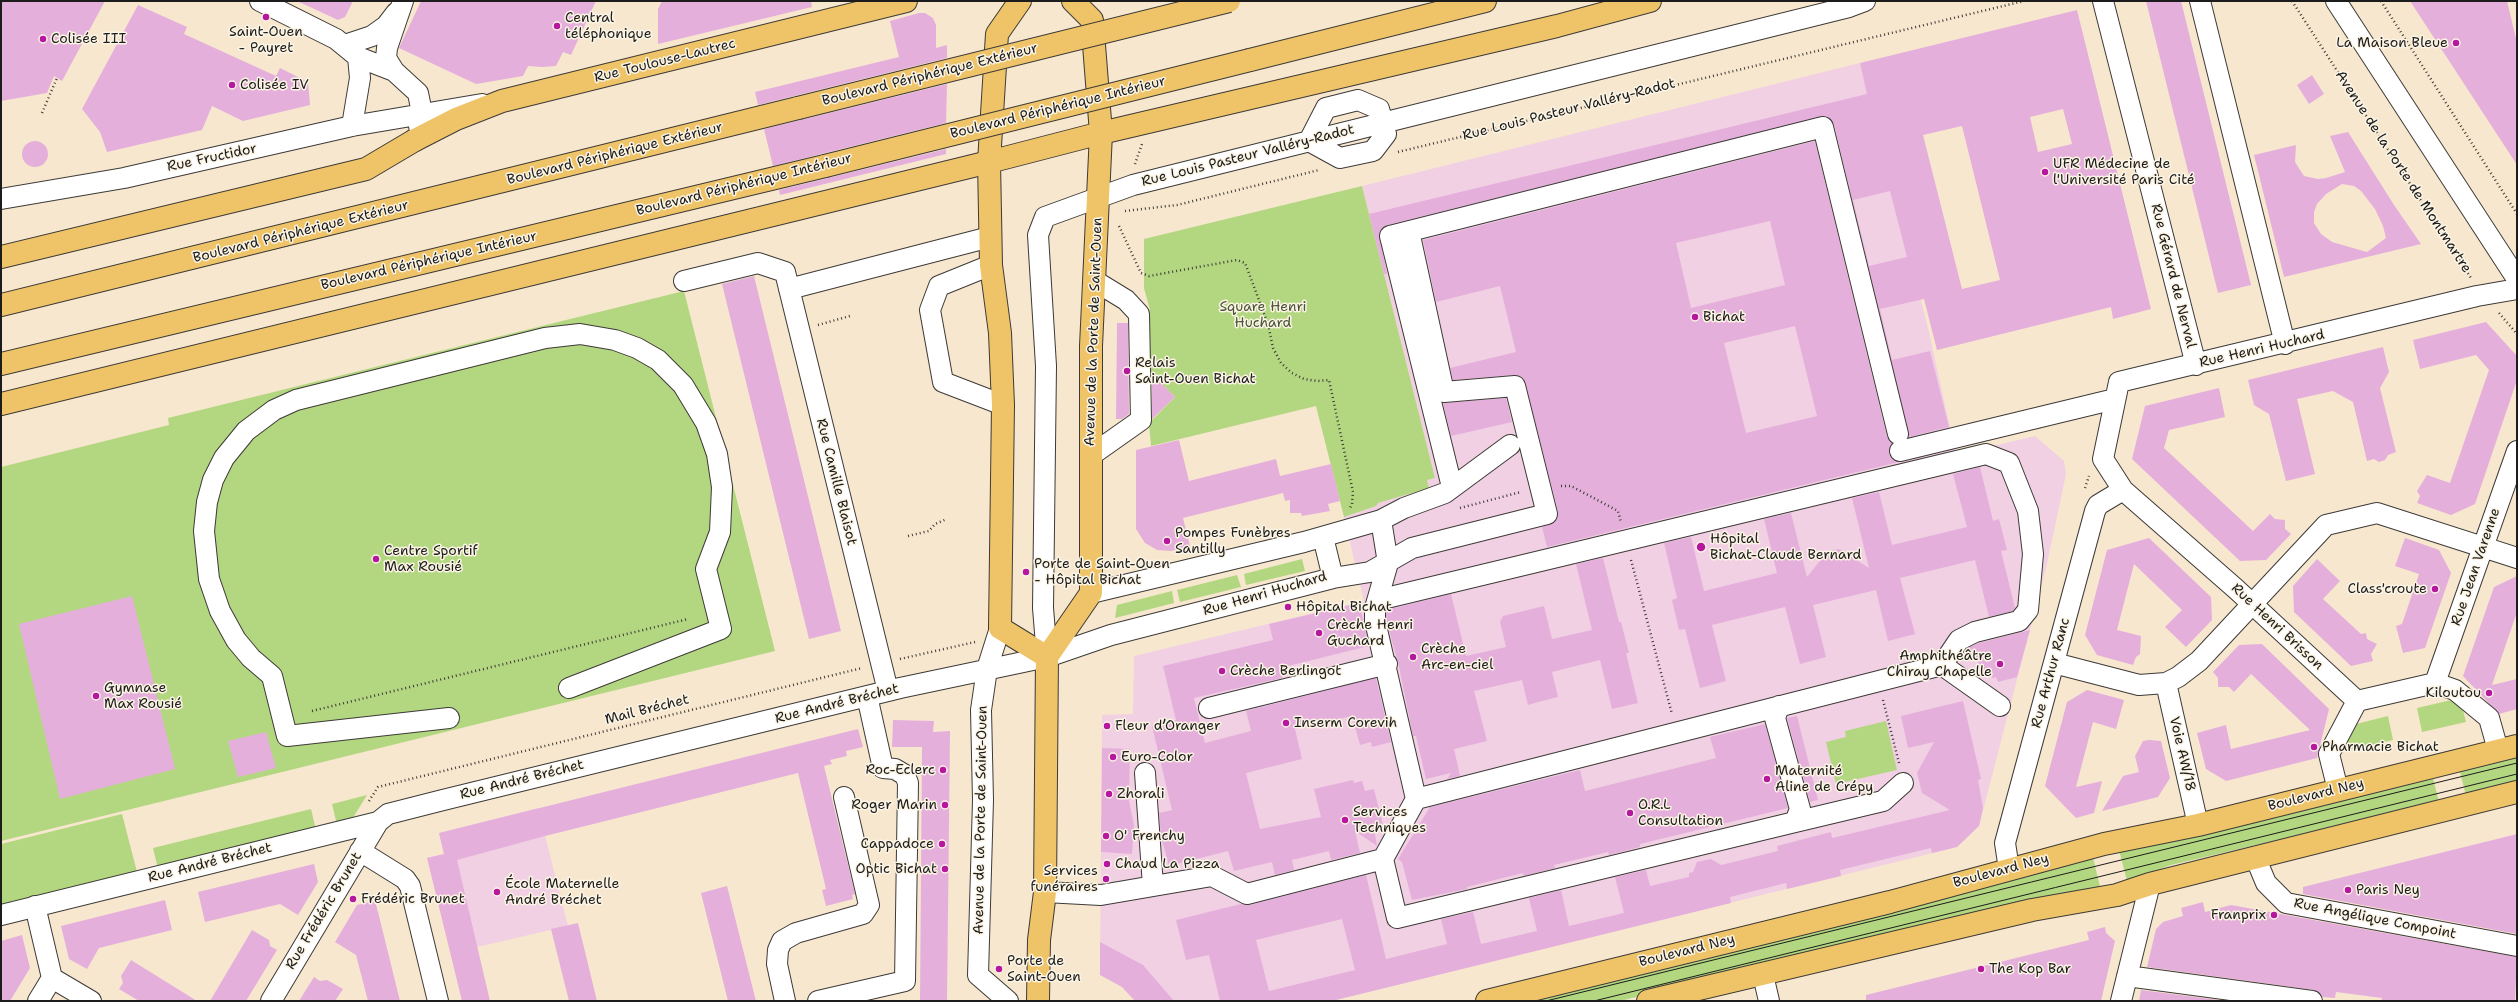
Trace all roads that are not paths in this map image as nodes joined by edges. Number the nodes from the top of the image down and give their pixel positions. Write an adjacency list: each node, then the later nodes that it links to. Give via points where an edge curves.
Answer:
1 (260, 1): 13 (street)
2 (906, 1): 16 (main road, Rue Toulouse-Lautrec)
3 (1020, 1): 23 (main road, Avenue de la Porte de Saint-Ouen, via 997,34)
4 (1073, 1): 20 (main road, Avenue de la Porte de Saint-Ouen, via 1092,20)
5 (1230, 1): 35 (main road, Boulevard Périphérique Extérieur, bridge)
6 (1485, 1): 37 (main road, Boulevard Périphérique Intérieur, bridge, via 826,166)
7 (1650, 1): 20 (main road, via 1557,26)
8 (1865, 1): 18 (street, Rue Louis Pasteur Valléry-Radot)
9 (2103, 1): 38 (street, Rue Gérard de Nerval)
10 (2200, 1): 36 (street)
11 (2336, 1): 30 (street)
12 (397, 5): 14 (street, via 386,26); 15 (street, via 386,58)
13 (287, 7): 14 (street)
14 (351, 51): 15 (street); 19 (street, via 360,78)
15 (394, 71): 17 (street, via 418,93)
16 (502, 101): 17 (street, Rue Toulouse-Lautrec); 21 (main road, via 456,119)
17 (422, 113): 19 (street, Rue Fructidor); 21 (street)
18 (1383, 123): 22 (street, Rue Louis Pasteur Valléry-Radot); 22 (street, via 1379,108 1358,100 1326,108)
19 (352, 126): 25 (street, Rue Fructidor, via 124,178)
20 (1101, 133): 23 (main road); 24 (main road, Avenue de la Porte de Saint-Ouen)
21 (415, 140): 28 (main road, via 366,169)
22 (1309, 141): 24 (street, Rue Louis Pasteur Valléry-Radot, via 1133,185)
23 (989, 162): 27 (main road, Avenue de la Porte de Saint-Ouen); 40 (main road)
24 (1098, 197): 33 (main road, Avenue de la Porte de Saint-Ouen); 57 (street, Rue Louis Pasteur Valléry-Radot, via 1045,217 1038,235 1046,366 1044,608)
25 (1, 199)
26 (1409, 231): 39 (street, via 1823,127 1899,442); 45 (street, via 1390,236); 51 (street, via 1444,392 1515,386 1547,514 1412,548)
27 (990, 237): 29 (main road, Avenue de la Porte de Saint-Ouen); 32 (street)
28 (1, 257)
29 (991, 265): 41 (main road, Avenue de la Porte de Saint-Ouen, via 1000,333); 41 (street, via 939,286 930,310 943,382)
30 (2517, 279)
31 (684, 281): 32 (street, via 758,263)
32 (787, 281): 65 (street, Rue Camille Blaisot)
33 (1095, 281): 44 (main road, Avenue de la Porte de Saint-Ouen, via 1091,346); 44 (street, via 1126,300 1139,314 1140,420)
34 (2517, 289): 36 (street, Rue Henri Huchard, via 2477,296)
35 (1, 305)
36 (2285, 344): 38 (street, Rue Henri Huchard)
37 (1, 364)
38 (2196, 365): 39 (street, Rue Henri Huchard, via 2119,382)
39 (2115, 399): 46 (street, Rue Henri Huchard, via 2103,459)
40 (9, 402)
41 (1003, 405): 56 (main road, Avenue de la Porte de Saint-Ouen)
42 (1510, 445): 45 (street)
43 (2517, 451): 49 (street, Rue Jean Varenne)
44 (1090, 456): 53 (main road, Avenue de la Porte de Saint-Ouen)
45 (1452, 487): 47 (street, via 1444,493)
46 (2123, 490): 55 (street, Rue Henri Brisson); 58 (street, Rue Arthur Ranc, via 2098,506 2095,512)
47 (1381, 520): 48 (street); 51 (street)
48 (1323, 537): 52 (street, Rue Henri Huchard); 53 (street)
49 (2484, 546): 50 (street); 55 (street, via 2382,512 2331,523 2322,529); 63 (street, Rue Jean Varenne)
50 (2517, 558)
51 (1388, 563): 52 (street, via 1358,575); 54 (street)
52 (1333, 578): 57 (street, Rue Henri Huchard, via 1111,635)
53 (1091, 593): 57 (main road)
54 (1378, 600): 59 (street, via 1375,621); 60 (street, via 1986,454 2009,463 2028,511 2033,554 2028,610 2019,621 1975,632 1959,640)
55 (2252, 605): 62 (street, via 2199,661); 67 (street, Rue Henri Brisson)
56 (1000, 628): 57 (main road); 61 (street, Avenue de la Porte de Saint-Ouen)
57 (1047, 657): 61 (street, Rue André Bréchet); 88 (main road)
58 (2054, 663): 62 (street, via 2139,685); 85 (street, Rue Arthur Ranc, via 2005,843)
59 (1387, 664): 70 (street); 78 (street)
60 (1942, 665): 68 (street); 69 (street)
61 (987, 670): 65 (street, Rue André Bréchet); 101 (street, Avenue de la Porte de Saint-Ouen, via 981,710 983,800 978,975)
62 (2166, 683): 81 (street, Voie AW/18)
63 (2435, 683): 67 (street); 72 (street, via 2460,692 2489,718)
64 (569, 688): 71 (street, via 721,629 706,569 720,532 720,470 712,438 690,394 676,376 658,360 637,348 616,340 574,334 522,344 296,400 274,410 238,439 224,458 209,491 204,547 209,579 220,611 236,640 251,658 272,676 287,736)
65 (888, 691): 66 (street, Rue André Bréchet)
66 (867, 696): 79 (street, Rue André Bréchet, via 388,814); 100 (street, via 883,768 895,768 905,775 908,783 905,981)
67 (2357, 701): 75 (street, via 2329,754)
68 (1779, 706): 78 (street); 80 (street, via 1776,718 1800,809)
69 (2000, 706)
70 (1209, 708)
71 (449, 718)
72 (2508, 748): 75 (main road, Boulevard Ney)
73 (1145, 773): 87 (street)
74 (1903, 783): 80 (street, via 1883,801)
75 (2338, 790): 81 (main road, Boulevard Ney)
76 (2517, 792): 84 (main road)
77 (844, 797): 99 (street, via 869,905 863,914 796,933 782,941 776,964)
78 (1416, 799): 83 (street)
79 (378, 822): 82 (street, Rue Frédéric Brunet); 89 (street, Rue André Bréchet)
80 (1796, 822): 83 (street, via 1397,918)
81 (2198, 825): 85 (main road, Boulevard Ney, via 2104,844)
82 (360, 851): 97 (street, Rue Frédéric Brunet); 98 (street, via 405,879 410,886)
83 (1383, 859): 87 (street, via 1247,894 1212,876)
84 (2256, 859): 86 (main road); 91 (street, Rue Angélique Compoint, via 2266,883 2286,903)
85 (2009, 869): 103 (main road, Boulevard Ney, via 1890,902)
86 (2150, 884): 92 (main road, via 2117,895 2032,910); 93 (street)
87 (1153, 886): 88 (street, via 1101,895)
88 (1045, 892): 102 (main road, via 1039,940)
89 (35, 906): 90 (street, Rue André Bréchet); 94 (street)
90 (1, 915)
91 (2517, 946)
92 (1763, 975): 104 (main road); 105 (street)
93 (2127, 976): 106 (street); 107 (street)
94 (52, 978): 95 (street); 96 (street)
95 (38, 1001)
96 (91, 1001)
97 (271, 1001)
98 (438, 1001)
99 (785, 1001)
100 (818, 1001)
101 (1008, 1001)
102 (1038, 1001)
103 (1487, 1001)
104 (1648, 1001)
105 (1768, 1001)
106 (2121, 1001)
107 (2312, 1001)

